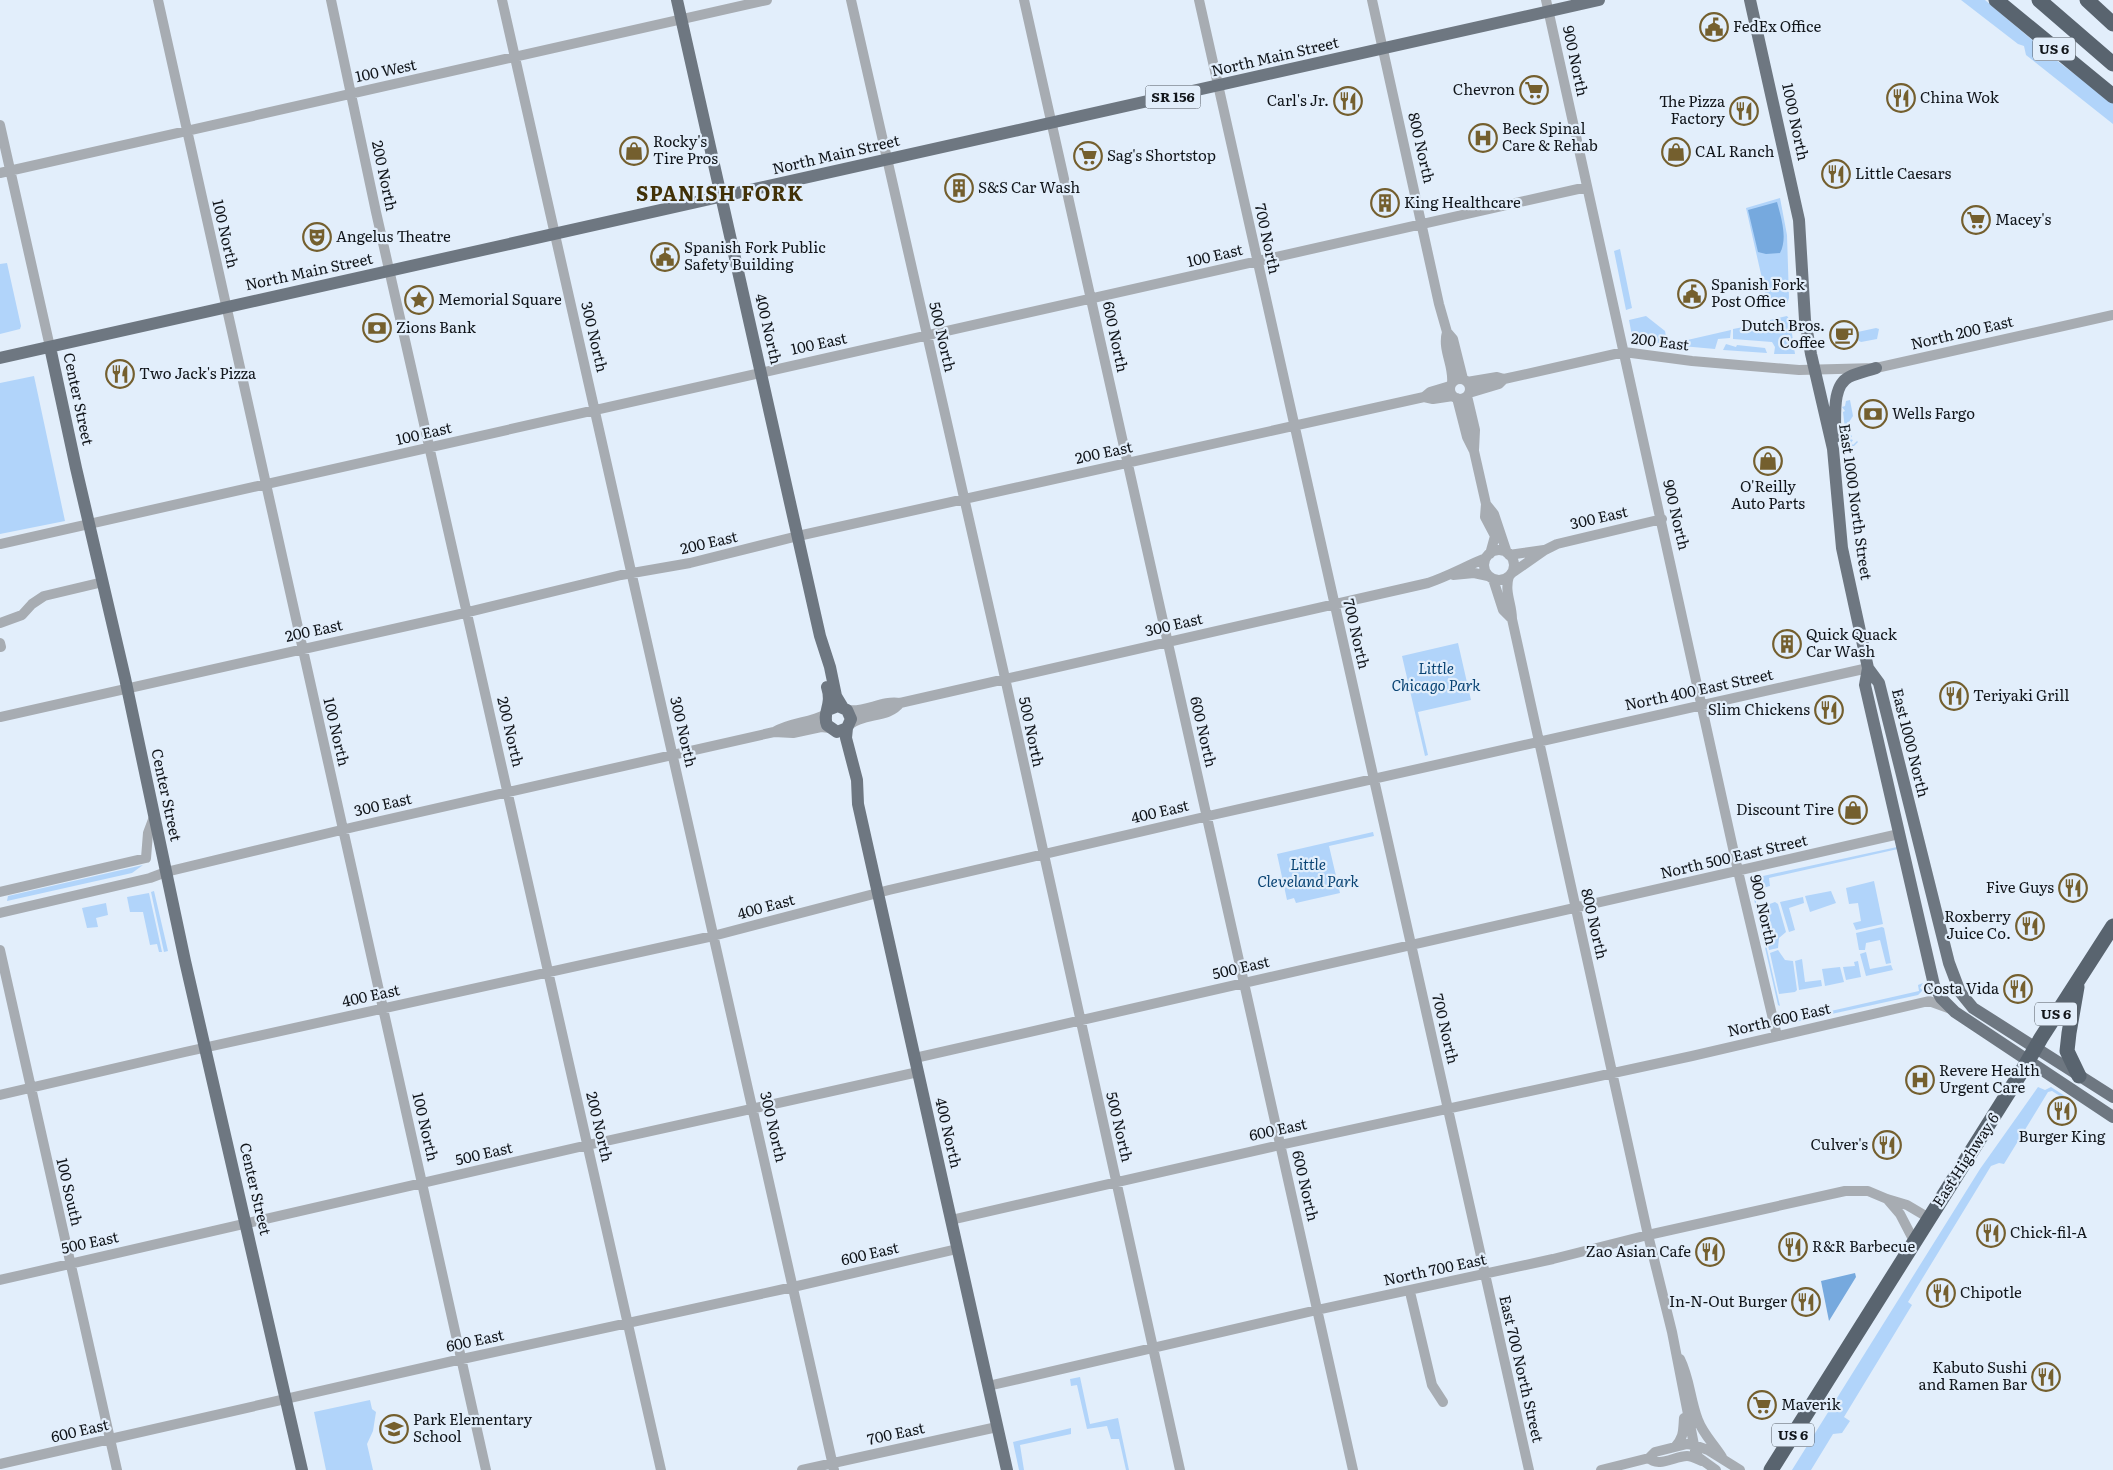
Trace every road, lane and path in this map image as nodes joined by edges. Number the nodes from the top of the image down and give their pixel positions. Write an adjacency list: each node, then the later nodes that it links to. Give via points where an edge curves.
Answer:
1 (158, 0): 26 (street, 100 North)
2 (330, 0): 22 (street, 200 North)
3 (502, 0): 19 (street, 300 North)
4 (676, 0): 16 (main road, 400 North)
5 (767, 0): 16 (street, 100 West)
6 (851, 0): 27 (street, 500 North)
7 (1024, 0): 24 (street, 600 North)
8 (1199, 0): 21 (street, 700 North)
9 (1372, 0): 18 (street, 800 North)
10 (1599, 0): 15 (main road, North Main Street / SR 156)
11 (1750, 0): 33 (main road, 1000 North, via 1797,207)
12 (1996, 0): 23 (highway, US 6)
13 (2039, 0): 20 (highway)
14 (2087, 0): 17 (highway)
15 (1547, 6): 18 (main road, North Main Street / SR 156); 29 (street, 900 North)
16 (681, 20): 19 (street, 100 West); 30 (main road, 400 North)
17 (2113, 24)
18 (1383, 49): 21 (main road, North Main Street / SR 156); 31 (street, 800 North)
19 (516, 58): 22 (street, 100 West); 32 (street, 300 North)
20 (2113, 64)
21 (1218, 87): 24 (main road, North Main Street / SR 156); 34 (street, 700 North)
22 (352, 94): 26 (street, 100 West); 35 (street, 200 North)
23 (2113, 96)
24 (1052, 124): 27 (main road, North Main Street / SR 156); 36 (street, 600 North)
25 (0, 125): 28 (street, Center Street)
26 (188, 132): 28 (street, 100 West); 37 (street, 100 North)
27 (887, 161): 30 (main road, North Main Street / SR 156); 40 (street, 500 North)
28 (5, 172): 41 (street, Center Street)
29 (1587, 187): 31 (street, 100 East); 42 (street, 900 North)
30 (721, 197): 32 (main road, North Main Street / SR 156); 46 (main road, 400 North)
31 (1422, 224): 34 (street, 100 East); 39 (street, 800 North)
32 (555, 233): 35 (main road, North Main Street / SR 156); 52 (street, 300 North)
33 (1802, 252): 45 (main road, East 1000 North Street, via 1804,313)
34 (1257, 261): 36 (street, 100 East); 53 (street, 700 North)
35 (390, 271): 37 (main road, North Main Street / SR 156); 54 (street, 200 North)
36 (1091, 299): 40 (street, 100 East); 56 (street, 600 North)
37 (227, 306): 41 (main road, North Main Street / SR 156); 57 (street, 100 North)
38 (2113, 315): 44 (street, North 200 East)
39 (1447, 332): 48 (street, 800 North, via 1453,339); 49 (street, 800 North, via 1445,346 1452,370)
40 (926, 336): 46 (street, 100 East); 58 (street, 500 North)
41 (50, 347): 43 (main road, SR 156); 61 (main road, Center Street)
42 (1624, 352): 45 (street, 200 East, via 1692,362); 47 (street, 200 East); 60 (street, 900 North)
43 (0, 358)
44 (1876, 368): 45 (street, North 200 East); 55 (main road, via 1850,376 1841,383 1836,398)
45 (1816, 371): 55 (main road, East 1000 North Street)
46 (760, 372): 52 (street, 100 East); 62 (main road, 400 North)
47 (1504, 379): 48 (street, 200 East); 50 (street, 200 East, via 1499,384)
48 (1465, 381): 49 (street, via 1457,379); 50 (street, via 1470,387)
49 (1451, 384): 50 (street, via 1450,392); 51 (street, 200 East)
50 (1461, 396): 51 (street, 200 East); 59 (street, via 1467,437 1474,451)
51 (1424, 397): 53 (street, 200 East)
52 (595, 411): 54 (street, 100 East); 67 (street, 300 North)
53 (1294, 426): 56 (street, 200 East); 72 (street, 700 North)
54 (430, 448): 57 (street, 100 East); 73 (street, 200 North)
55 (1834, 449): 79 (main road, East 1000 North Street, via 1842,548)
56 (1128, 463): 58 (street, 200 East); 77 (street, 600 North)
57 (266, 485): 61 (street, 100 East); 78 (street, 100 North)
58 (963, 499): 62 (street, 200 East); 80 (street, 500 North)
59 (1486, 504): 65 (street, via 1494,514); 66 (street, via 1485,517 1495,536)
60 (1662, 519): 64 (street, 300 East, via 1564,542); 83 (street, 900 North)
61 (89, 524): 63 (street, 100 East); 71 (main road, Center Street)
62 (798, 536): 67 (street, 200 East, via 690,563); 76 (main road, 400 North)
63 (0, 544)
64 (1545, 550): 65 (street, 300 East); 68 (street, 300 East)
65 (1508, 554): 66 (street, via 1498,551); 68 (street, via 1514,565)
66 (1488, 556): 69 (street, 300 East); 70 (street, via 1484,567)
67 (632, 573): 73 (street, 200 East); 91 (street, 300 North)
68 (1510, 574): 70 (street, via 1501,580); 74 (street, 800 North, via 1506,588)
69 (1453, 575): 70 (street, 300 East, via 1474,573); 72 (street, 300 East)
70 (1491, 577): 74 (street, 800 North, via 1503,610)
71 (103, 582): 75 (street, via 44,596 22,615); 81 (main road, Center Street)
72 (1334, 604): 77 (street, 300 East); 93 (street, 700 North)
73 (467, 612): 78 (street, 200 East); 94 (street, 200 North)
74 (1512, 619): 90 (street, 800 North)
75 (0, 623)
76 (820, 636): 84 (main road, 400 North, via 836,696); 85 (main road, 400 North, via 822,666 830,697)
77 (1168, 642): 80 (street, 300 East); 96 (street, 600 North)
78 (302, 649): 81 (street, 200 East); 99 (street, 100 North)
79 (1868, 668): 83 (street, North 400 East Street); 92 (main road, East 1000 North, via 1865,685); 98 (main road, East 1000 North, via 1879,683)
80 (1004, 678): 82 (street, 300 East); 101 (street, 500 North)
81 (127, 688): 86 (street, 200 East); 97 (main road, Center Street)
82 (900, 703): 84 (street, 300 East, via 889,702 857,710); 87 (street, 300 East, via 891,711 861,718)
83 (1702, 704): 90 (street, North 400 East Street); 103 (street, 900 North)
84 (844, 708): 85 (main road, via 835,706); 87 (main road, via 850,716)
85 (827, 712): 88 (main road, via 825,722); 89 (street, 300 East)
86 (0, 717)
87 (848, 727): 88 (main road, via 841,731); 95 (main road, 400 North, via 846,738 857,780)
88 (831, 730): 89 (street, 300 East, via 821,727 793,733); 95 (main road, 400 North, via 840,742)
89 (774, 732): 91 (street, 300 East)
90 (1538, 742): 93 (street, 400 East); 107 (street, 800 North)
91 (673, 756): 94 (street, 300 East); 110 (street, 300 North)
92 (1885, 770): 98 (main road, via 1894,781 1905,822); 100 (main road, East 1000 North)
93 (1373, 779): 96 (street, 400 East); 111 (street, 700 North)
94 (508, 792): 99 (street, 300 East); 113 (street, 200 North)
95 (858, 804): 105 (main road, 400 North)
96 (1207, 816): 101 (street, 400 East); 115 (street, 600 North)
97 (154, 817): 102 (main road, Center Street); 104 (street, via 148,833 146,858)
98 (1915, 829): 106 (main road, East 1000 North)
99 (342, 830): 102 (street, 300 East); 119 (street, 100 North)
100 (1899, 834): 103 (street, North 500 East Street); 106 (main road, via 1910,839 1918,871); 116 (main road, East 1000 North)
101 (1043, 854): 105 (street, 400 East); 120 (street, 500 North)
102 (166, 872): 108 (street, 300 East); 123 (main road, Center Street)
103 (1738, 872): 107 (street, North 500 East Street); 121 (street, 900 North)
104 (0, 892)
105 (877, 893): 110 (street, 400 East); 124 (main road, 400 North)
106 (1931, 894): 122 (main road, East 1000 North, via 1948,963 1960,992 1982,1015)
107 (1575, 907): 111 (street, 500 East); 127 (street, 800 North)
108 (0, 913)
109 (2113, 926): 114 (highway, East Highway 6 / US 6)
110 (714, 936): 113 (street, 400 East); 133 (street, 300 North)
111 (1411, 945): 115 (street, 500 East); 132 (street, 700 North)
112 (0, 950): 129 (street, 100 South)
113 (549, 973): 119 (street, 400 East); 135 (street, 200 North)
114 (2078, 981): 122 (highway, East Highway 6 / US 6); 128 (highway, via 2067,1051)
115 (1244, 983): 120 (street, 500 East); 136 (street, 600 North)
116 (1934, 985): 117 (street); 118 (main road, East 1000 North)
117 (1929, 1001): 118 (street); 121 (street, North 600 East)
118 (1950, 1008): 125 (main road, East 1000 North)
119 (383, 1009): 123 (street, 400 East); 138 (street, 100 North)
120 (1079, 1020): 124 (street, 500 East); 137 (street, 500 North)
121 (1776, 1036): 127 (street, North 600 East)
122 (2036, 1047): 125 (highway, East Highway 6 / US 6); 128 (main road, East 1000 North)
123 (205, 1048): 129 (street, 400 East); 142 (main road, Center Street)
124 (914, 1058): 126 (main road, 400 North)
125 (2028, 1062): 134 (main road, East 1000 North); 140 (highway, East Highway 6 / US 6)
126 (918, 1072): 133 (street, 500 East); 141 (main road, 400 North)
127 (1613, 1073): 132 (street, 600 East); 143 (street, 800 North)
128 (2079, 1076): 131 (main road, East 1000 North)
129 (30, 1088): 130 (street, 400 East); 146 (street, 100 South)
130 (0, 1095)
131 (2113, 1097)
132 (1447, 1109): 136 (street, 600 East); 147 (street, 700 North)
133 (754, 1110): 135 (street, 500 East); 149 (street, 300 North)
134 (2111, 1114)
135 (588, 1145): 138 (street, 500 East); 152 (street, 200 North)
136 (1280, 1145): 137 (street, 600 East); 151 (street, 600 North)
137 (1116, 1182): 141 (street, 600 East); 153 (street, 500 North)
138 (422, 1184): 142 (street, 500 East); 155 (street, 100 North)
139 (1887, 1199): 140 (street, North 700 East, via 1907,1205); 143 (street, North 700 East, via 1868,1191 1845,1191); 144 (street, via 1900,1214)
140 (1929, 1218): 144 (highway, East Highway 6 / US 6)
141 (951, 1220): 145 (main road, 400 North)
142 (247, 1224): 146 (street, 500 East); 157 (main road, Center Street)
143 (1648, 1235): 147 (street, North 700 East); 154 (street, 800 North)
144 (1914, 1241): 183 (highway, East Highway 6 / US 6)
145 (957, 1249): 149 (street, 600 East); 156 (main road, 400 North)
146 (69, 1263): 148 (street, 500 East); 162 (street, 100 South)
147 (1484, 1275): 150 (street, North 700 East); 179 (street, East 700 North Street)
148 (0, 1280)
149 (793, 1287): 152 (street, 600 East); 170 (street, 300 North)
150 (1410, 1292): 151 (street, North 700 East); 158 (street, via 1432,1385)
151 (1317, 1310): 153 (street, North 700 East); 178 (street, 600 North)
152 (628, 1323): 155 (street, 600 East); 174 (street, 200 North)
153 (1153, 1348): 156 (street, North 700 East); 177 (street, 500 North)
154 (1676, 1352): 159 (street); 160 (street, via 1686,1371)
155 (461, 1360): 157 (street, 600 East); 173 (street, 100 North)
156 (988, 1386): 161 (main road, 400 North)
157 (286, 1400): 162 (street, 600 East); 172 (main road, Center Street)
158 (1443, 1402)
159 (1685, 1402): 163 (street); 164 (street, via 1685,1431)
160 (1697, 1418): 163 (street); 167 (street)
161 (997, 1427): 170 (street, 700 East); 176 (main road, 400 North)
162 (110, 1439): 169 (street, 600 East); 171 (street, 100 South)
163 (1694, 1445): 164 (street); 165 (street); 167 (street); 168 (street, via 1698,1457)
164 (1675, 1447): 166 (street, via 1655,1452)
165 (1685, 1456): 166 (street, via 1657,1462); 168 (street)
166 (1649, 1458): 180 (street)
167 (1723, 1459): 182 (street)
168 (1704, 1462): 181 (street)
169 (0, 1464)
170 (833, 1467): 175 (street, 700 East)
171 (117, 1470)
172 (302, 1470)
173 (486, 1470)
174 (661, 1470)
175 (802, 1470)
176 (1007, 1470)
177 (1180, 1470)
178 (1354, 1470)
179 (1528, 1470)
180 (1601, 1470)
181 (1716, 1470)
182 (1740, 1470)
183 (1771, 1470)

